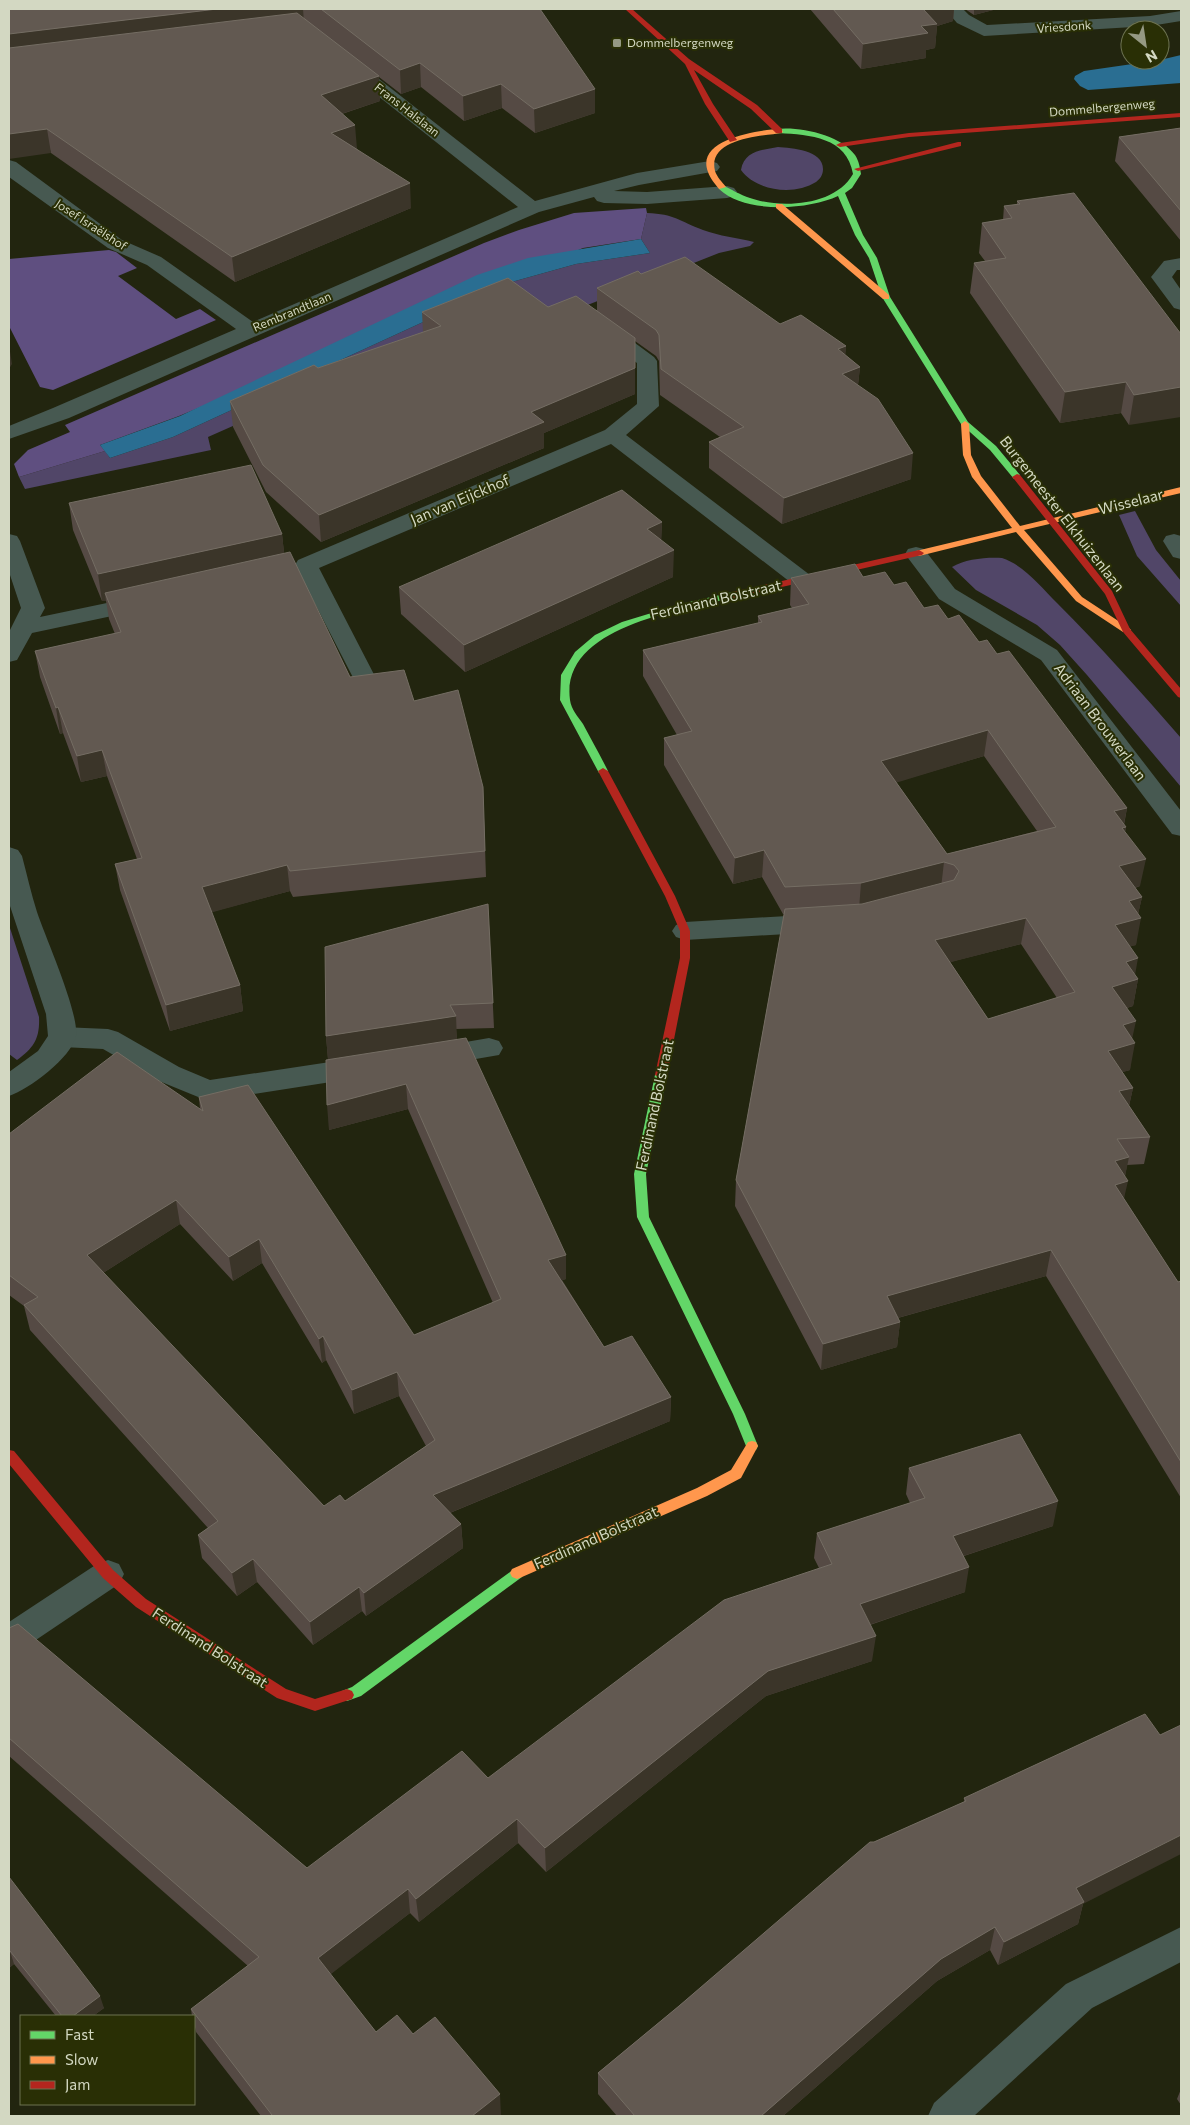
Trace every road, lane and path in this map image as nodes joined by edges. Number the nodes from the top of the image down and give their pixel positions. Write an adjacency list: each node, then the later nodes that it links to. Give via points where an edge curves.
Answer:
1 (628, 9): 5 (street)
2 (954, 9): 3 (street, Vriesdonk, via 963,19 984,31 1150,21)
3 (1181, 16)
4 (334, 53): 18 (street, Frans Halslaan)
5 (686, 61): 8 (street, via 748,102); 9 (street)
6 (1181, 115): 7 (street, Dommelbergenweg)
7 (1025, 128): 10 (street, Dommelbergenweg, via 909,135); 13 (street, Dommelbergenweg)
8 (779, 131): 9 (street); 10 (street, via 812,134)
9 (733, 140): 12 (street, via 712,157)
10 (840, 145): 13 (street, via 853,157)
11 (9, 166): 23 (street, Josef Israëlshof, via 115,244 154,261)
12 (710, 167): 14 (street, via 714,180); 16 (street, Rembrandtlaan, via 637,179)
13 (858, 169): 15 (street, via 854,182)
14 (727, 192): 16 (street, Rembrandtlaan, via 647,198); 17 (street, via 742,199)
15 (841, 193): 17 (street, via 824,201); 20 (street, Burgemeester Elkhuizenlaan, via 873,258)
16 (578, 197): 18 (street, Rembrandtlaan)
17 (780, 206): 20 (street, Burgemeester Elkhuizenlaan, via 847,268)
18 (532, 208): 23 (street, Rembrandtlaan)
19 (1181, 264): 21 (street, via 1171,265 1161,278)
20 (886, 297): 24 (street, Burgemeester Elkhuizenlaan)
21 (1181, 304)
22 (591, 320): 26 (street, Jan van Eijckhof, via 647,361 648,406)
23 (251, 330): 25 (street, Rembrandtlaan)
24 (965, 424): 28 (street, Burgemeester Elkhuizenlaan, via 993,448); 29 (street, Burgemeester Elkhuizenlaan, via 967,455 977,477)
25 (9, 433)
26 (613, 435): 32 (street); 37 (street, Jan van Eijckhof, via 297,567)
27 (1181, 490): 28 (street, Wisselaar)
28 (1052, 521): 29 (street, Wisselaar); 35 (street, Burgemeester Elkhuizenlaan, via 1108,593)
29 (1019, 530): 31 (street, Ferdinand Bolstraat); 35 (street, Burgemeester Elkhuizenlaan, via 1079,599)
30 (9, 541): 34 (street, via 33,608)
31 (916, 554): 32 (street, Ferdinand Bolstraat); 39 (street, Adriaan Brouwerlaan, via 947,594 1049,654)
32 (802, 580): 42 (street, Ferdinand Bolstraat, via 658,612 608,632 581,651 565,674 565,701 670,896)
33 (162, 598): 34 (street)
34 (22, 628): 36 (street)
35 (1126, 630): 38 (street, Burgemeester Elkhuizenlaan)
36 (9, 655)
37 (369, 688)
38 (1181, 695)
39 (1181, 828)
40 (9, 856): 43 (street, via 24,911 60,1014)
41 (849, 921): 42 (street)
42 (685, 931): 47 (street, Ferdinand Bolstraat, via 685,958 640,1174 643,1217 753,1448 736,1474 515,1574 356,1692 315,1705 274,1689 141,1603)
43 (62, 1037): 44 (street, via 108,1039 208,1092); 45 (street, via 48,1058)
44 (489, 1048)
45 (9, 1086)
46 (9, 1455): 47 (street, Ferdinand Bolstraat)
47 (108, 1574): 48 (street)
48 (9, 1640)
49 (1181, 1944): 50 (street, via 1079,1996)
50 (947, 2116)

